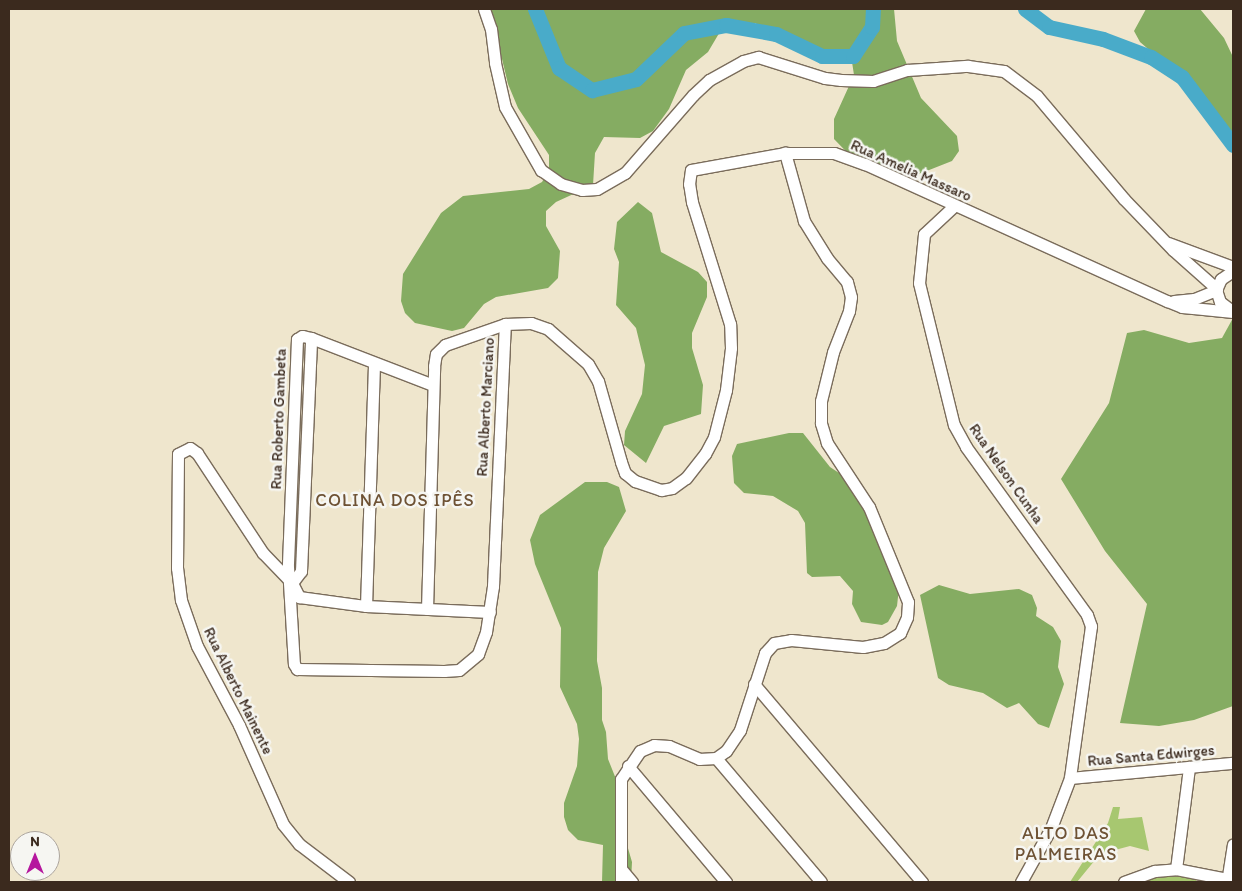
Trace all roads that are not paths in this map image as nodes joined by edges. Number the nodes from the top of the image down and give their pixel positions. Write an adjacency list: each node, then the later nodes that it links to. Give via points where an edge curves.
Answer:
1 (484, 9): 4 (street, via 492,29 495,64 505,107 541,170 561,184 582,190 596,188 626,173 693,95 709,80 743,61 758,57 825,78 861,81 873,81 907,70 968,66 1004,71 1037,96 1124,199)
2 (785, 152): 3 (street, Rua Amelia Massaro, via 806,150 842,156); 9 (street, Rua Amelia Massaro, via 691,170 692,202 730,324 731,348 726,390 714,436 686,478 672,488 650,488 625,473 598,381 588,364 548,329 532,323); 16 (street, via 804,221 827,258 847,282 852,297 832,352 821,401 821,423 827,442 869,507 908,602 907,617 900,633 884,643 862,647 791,640 774,643 765,653)
3 (954, 206): 7 (street, Rua Amelia Massaro); 21 (street, Rua Nelson Cunha, via 924,234 919,283 954,425 966,447 1087,615 1091,637)
4 (1168, 243): 5 (street); 6 (street)
5 (1233, 269): 6 (street, via 1221,279)
6 (1216, 289): 7 (street, via 1194,299); 8 (street, via 1222,306)
7 (1167, 301): 8 (street, Rua Amelia Massaro, via 1187,308)
8 (1233, 312)
9 (505, 324): 11 (street, via 445,345 436,354); 15 (street, Rua Alberto Marciano)
10 (374, 362): 11 (street); 12 (street, Rua Roberto Gambeta, via 311,338 301,571); 13 (street)
11 (433, 385): 14 (street)
12 (292, 583): 13 (street, via 299,597 306,600); 15 (street, Rua Alberto Marciano, via 294,664 300,670 459,670 478,654); 26 (street, Rua Alberto Mainente, via 263,553 197,453 190,448 182,449 178,454 177,568 181,600 197,646 239,725 283,824 299,844)
13 (366, 606): 14 (street)
14 (427, 609): 15 (street)
15 (490, 612)
16 (754, 684): 17 (street, via 740,730 726,751); 31 (street)
17 (716, 758): 19 (street, via 699,759 669,746 654,745 640,751); 30 (street)
18 (1233, 763): 20 (street, Rua Santa Edwirges)
19 (628, 766): 24 (street, via 620,779 618,796); 29 (street)
20 (1189, 767): 21 (street, Rua Santa Edwirges); 23 (street)
21 (1070, 778): 32 (street, via 1051,828)
22 (1233, 844): 25 (street)
23 (1176, 869): 25 (street); 33 (street, via 1155,871)
24 (622, 870): 27 (street); 28 (street)
25 (1227, 880)
26 (349, 882)
27 (621, 882)
28 (632, 882)
29 (726, 882)
30 (821, 882)
31 (922, 882)
32 (1021, 882)
33 (1124, 882)

